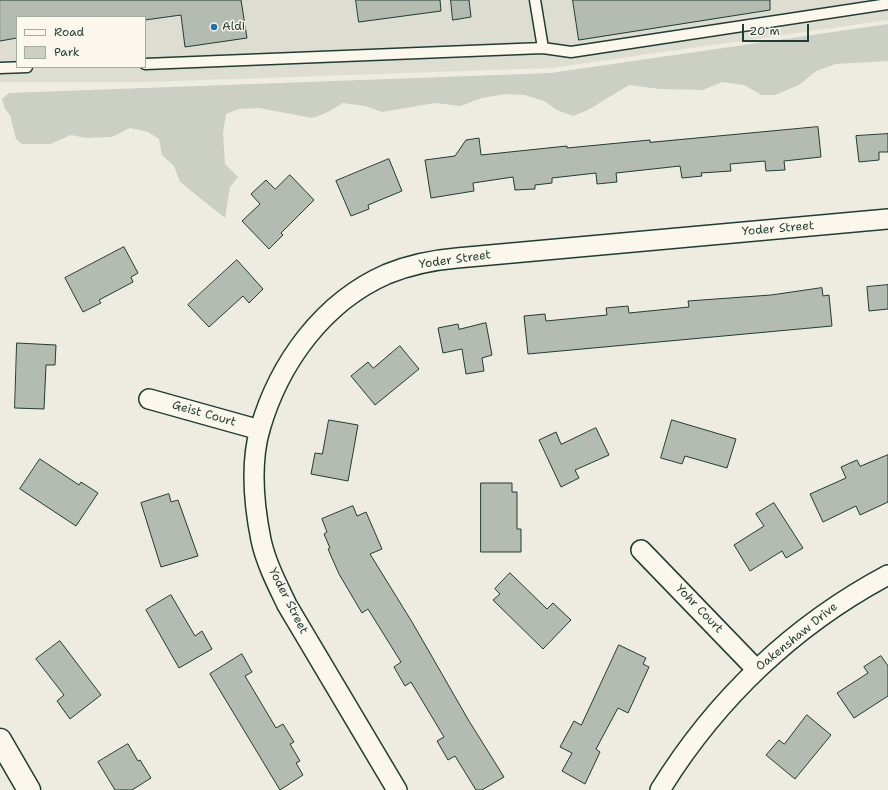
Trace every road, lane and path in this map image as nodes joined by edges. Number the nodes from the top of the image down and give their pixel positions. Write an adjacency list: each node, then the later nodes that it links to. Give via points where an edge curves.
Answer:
1 (535, 0): 3 (lane)
2 (888, 4): 3 (lane, via 571,52)
3 (542, 48): 4 (lane)
4 (146, 64)
5 (16, 67): 6 (lane)
6 (0, 68)
7 (888, 220): 9 (street, Yoder Street, via 457,258 403,268 348,296 316,326 285,369)
8 (149, 399): 9 (street, Geist Court)
9 (260, 430): 15 (street, Yoder Street, via 254,486 257,519 268,563 287,605)
10 (641, 550): 12 (street, Yohr Court)
11 (888, 575): 12 (street, Oakenshaw Drive, via 823,614)
12 (756, 669): 16 (street, Oakenshaw Drive, via 712,717)
13 (0, 740): 14 (street)
14 (29, 790)
15 (397, 790)
16 (660, 790)

